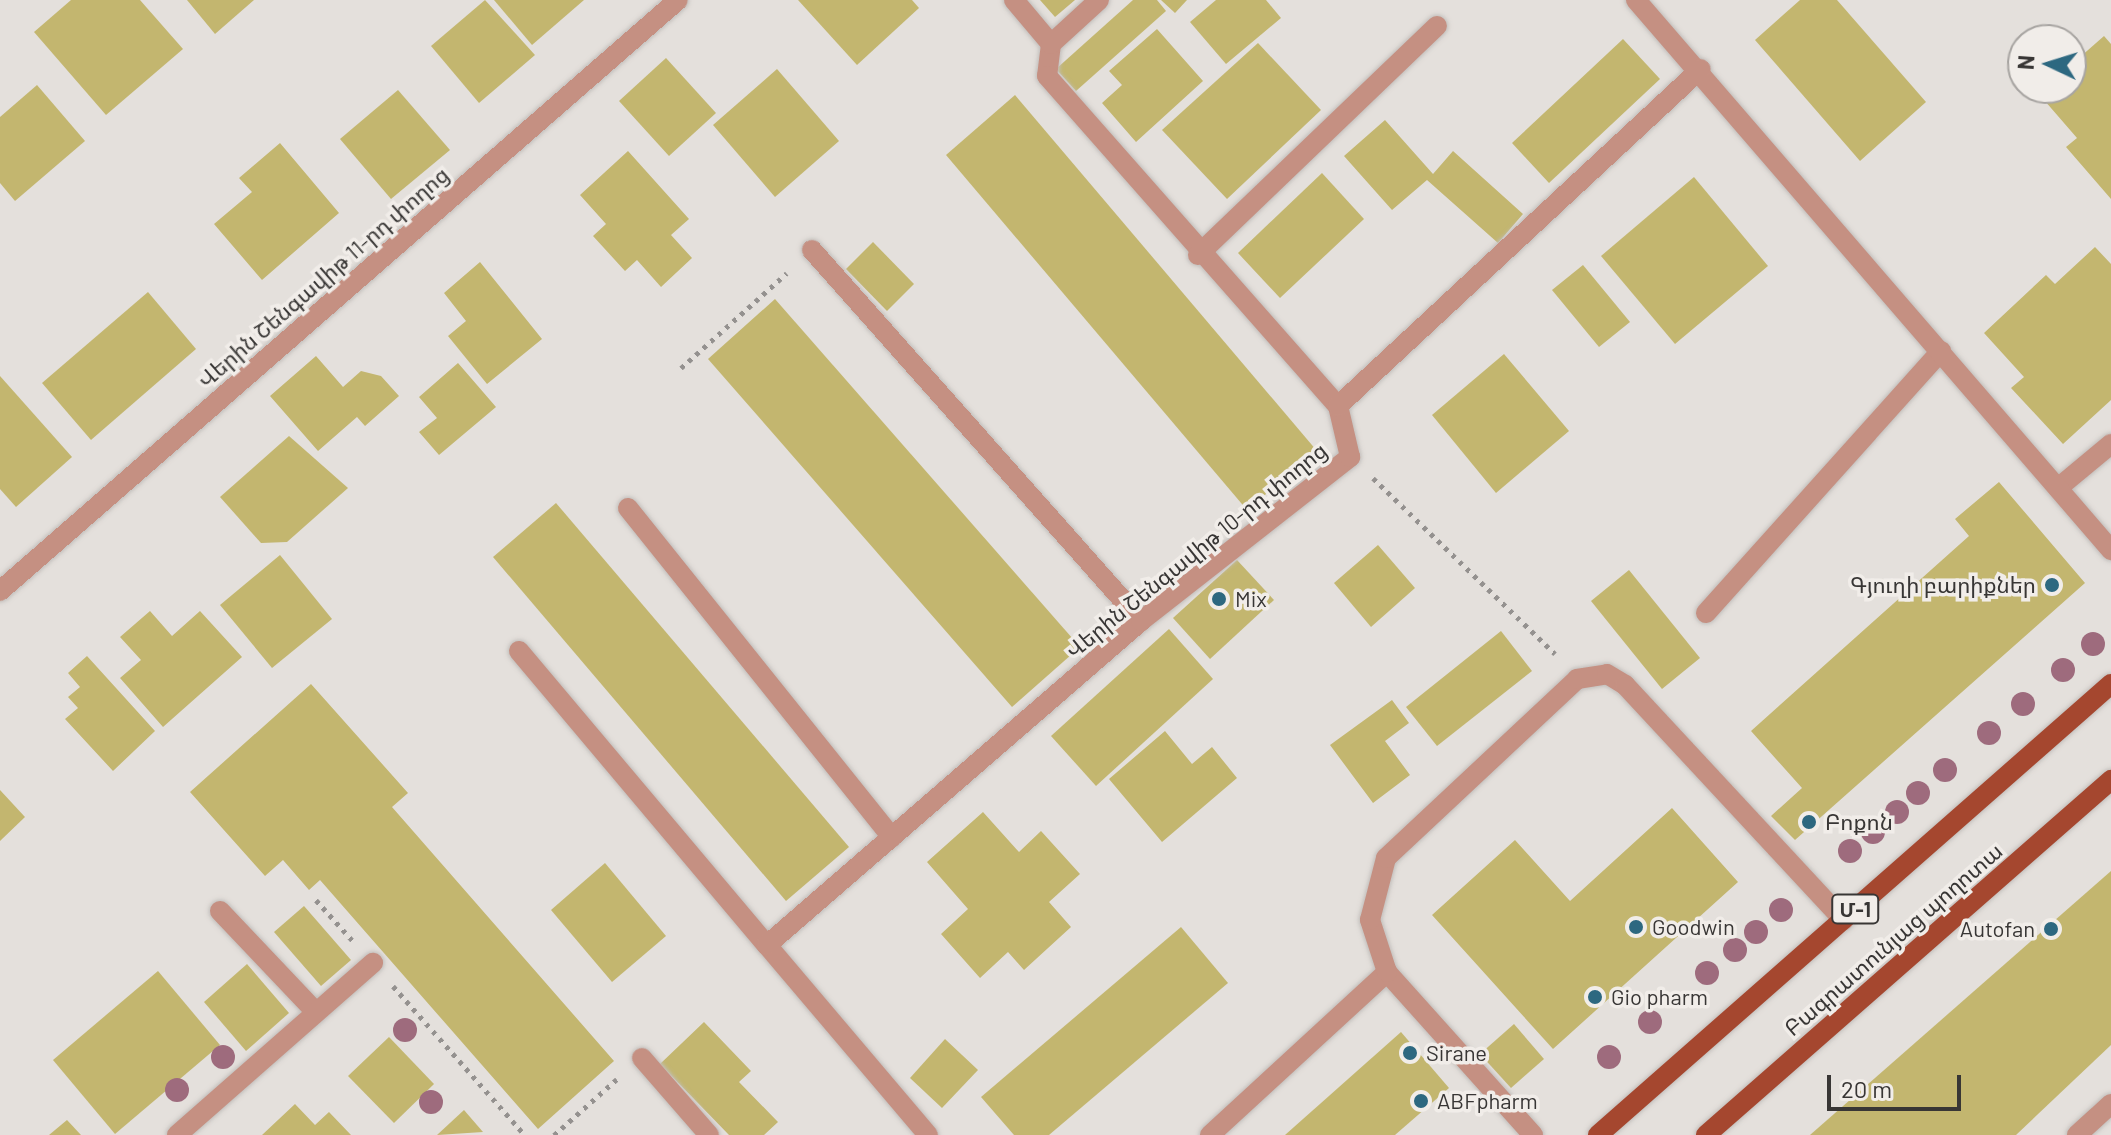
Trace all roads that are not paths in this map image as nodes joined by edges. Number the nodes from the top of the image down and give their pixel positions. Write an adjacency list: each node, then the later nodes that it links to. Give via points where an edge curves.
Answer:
1 (678, 0): 16 (street, Վերին Շենգավիթ 11-րդ փողոց)
2 (1014, 0): 6 (street)
3 (1099, 0): 6 (street)
4 (1636, 0): 7 (street)
5 (1437, 26): 9 (street)
6 (1051, 44): 9 (street, via 1047,76)
7 (1701, 69): 10 (street); 11 (street)
8 (812, 250): 18 (street)
9 (1198, 255): 11 (street)
10 (1941, 351): 13 (street); 17 (street)
11 (1338, 406): 18 (street, Վերին Շենգավիթ 10-րդ փողոց, via 1350,457)
12 (2111, 444): 13 (street)
13 (2058, 488): 15 (street)
14 (628, 508): 22 (street)
15 (2111, 550)
16 (0, 591)
17 (1706, 613)
18 (1141, 621): 22 (street, Վերին Շենգավիթ 10-րդ փողոց)
19 (519, 651): 25 (street)
20 (2111, 684): 24 (main road, Մ-1)
21 (2111, 780): 37 (main road, Բագրատունյաց պողոտա)
22 (892, 837): 25 (street, Վերին Շենգավիթ 10-րդ փողոց)
23 (220, 911): 28 (street)
24 (1843, 920): 27 (street, via 1625,685 1607,674 1577,679 1386,858 1370,920); 36 (main road, Մ-1)
25 (767, 945): 33 (street)
26 (373, 963): 28 (street)
27 (1387, 972): 34 (street); 35 (street)
28 (316, 1012): 31 (street)
29 (642, 1058): 32 (street)
30 (2111, 1104): 38 (street)
31 (177, 1135)
32 (709, 1135)
33 (928, 1135)
34 (1210, 1135)
35 (1533, 1135)
36 (1598, 1135)
37 (1706, 1135)
38 (2077, 1135)

